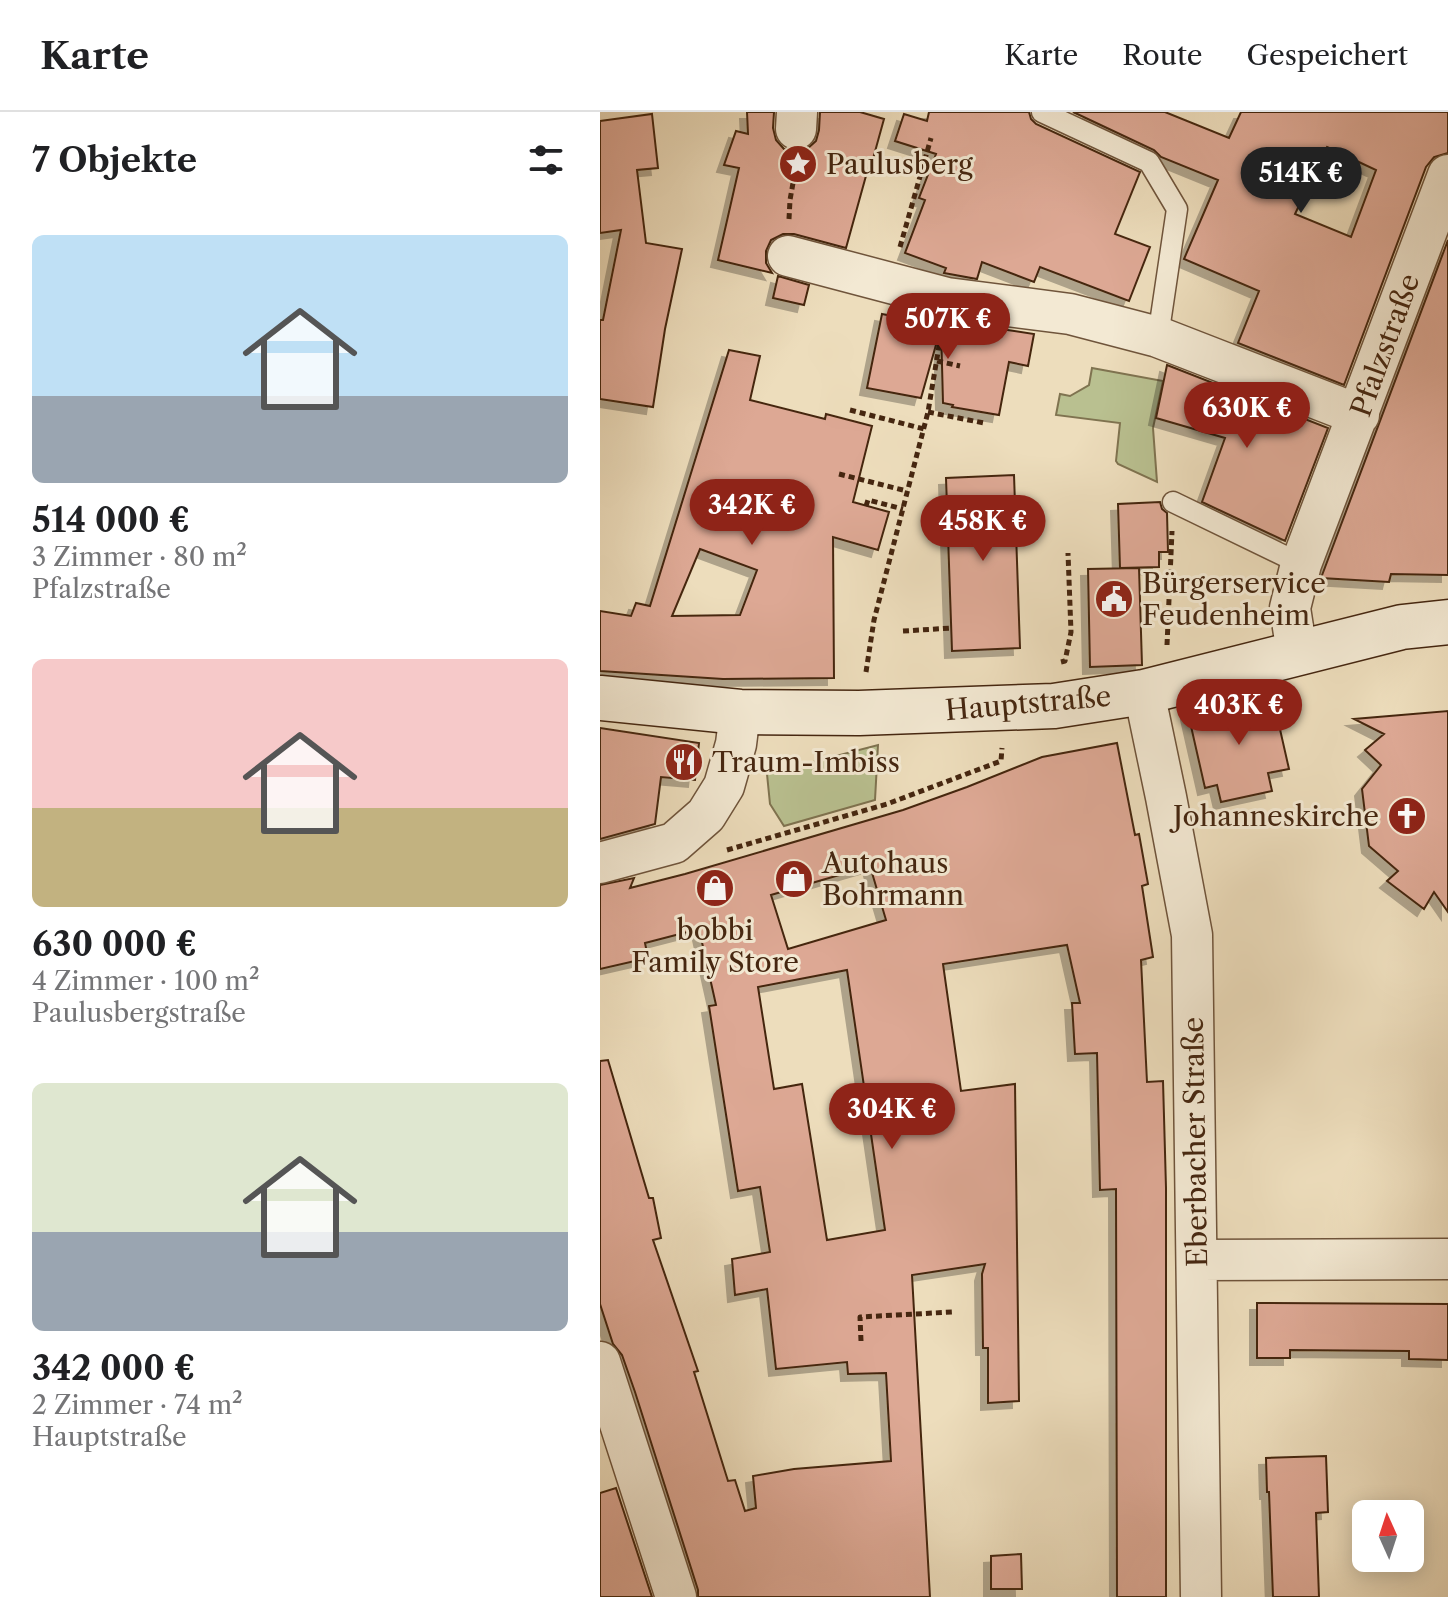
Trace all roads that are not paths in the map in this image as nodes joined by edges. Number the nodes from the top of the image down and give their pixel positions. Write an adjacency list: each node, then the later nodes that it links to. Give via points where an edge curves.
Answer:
1 (1042, 112): 4 (lane, via 1149,162 1177,209)
2 (1448, 175): 5 (street, Pfalzstraße)
3 (788, 256): 4 (street, via 947,298 1070,314)
4 (1158, 337): 5 (street)
5 (1359, 415): 7 (street, Pfalzstraße)
6 (1173, 502): 7 (lane)
7 (1301, 564): 9 (street, Pfalzstraße, via 1290,608)
8 (1448, 622): 9 (street, Hauptstraße, via 1402,627)
9 (1297, 653): 10 (street, Hauptstraße)
10 (1154, 690): 12 (street, Hauptstraße, via 1054,706); 15 (street, Eberbacher Straße, via 1166,797 1192,935)
11 (600, 698): 12 (street, Hauptstraße)
12 (740, 712): 13 (street, via 724,786 706,815 674,843)
13 (600, 863)
14 (1448, 1259): 15 (street)
15 (1197, 1260): 18 (street, Eberbacher Straße)
16 (600, 1362): 17 (street)
17 (676, 1597)
18 (1201, 1597)

